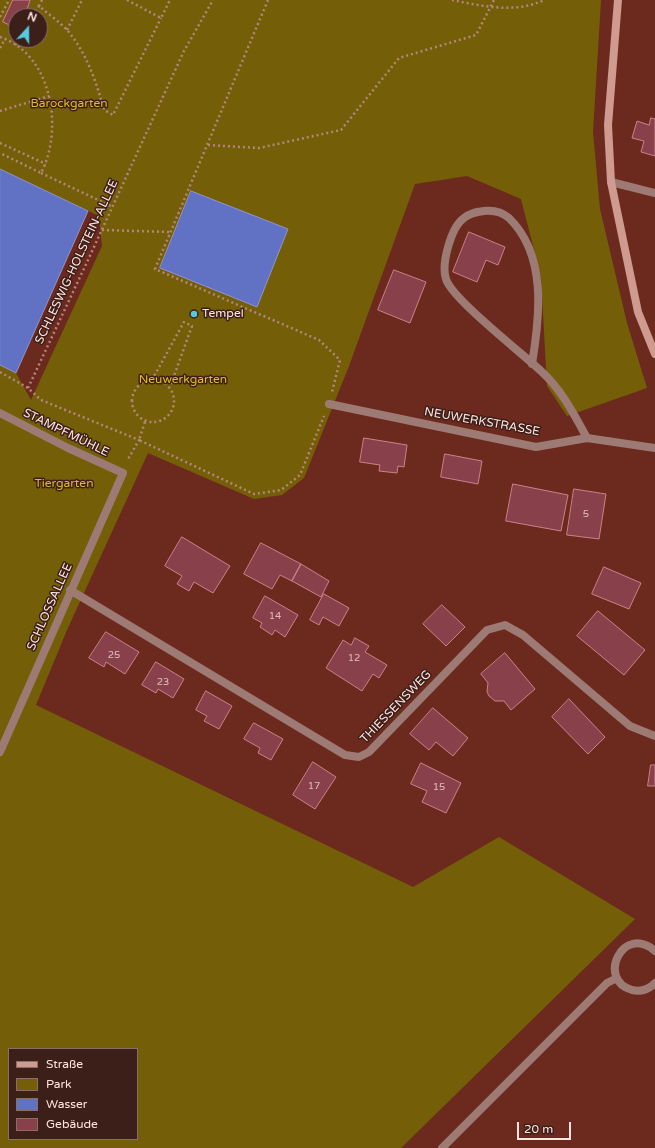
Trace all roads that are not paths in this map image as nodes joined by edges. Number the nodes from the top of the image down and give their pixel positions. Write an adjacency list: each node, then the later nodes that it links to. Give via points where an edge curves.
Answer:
1 (618, 0): 2 (street, via 608,125)
2 (611, 182): 3 (street); 4 (street, via 638,312)
3 (655, 193)
4 (655, 354)
5 (532, 364): 5 (street, via 458,296 446,280 444,260 451,238 463,218 475,212 490,210 504,214 520,229 536,266 539,309); 8 (street, via 542,372 571,408)
6 (329, 404): 8 (street, NEUWERKSTRASSE, via 536,447)
7 (0, 413): 10 (street, STAMPFMÜHLE)
8 (587, 438): 9 (street, NEUWERKSTRASSE)
9 (655, 448)
10 (123, 473): 11 (street, SCHLOSSALLEE)
11 (70, 590): 12 (street, THIESSENSWEG, via 345,755 359,758 369,752 487,630 504,625 523,635 630,726); 13 (street, SCHLOSSALLEE)
12 (655, 736)
13 (0, 752)
14 (655, 951): 15 (street, via 643,944 635,943 622,950 615,963)
15 (617, 978): 16 (street, via 621,984 636,991 644,990); 17 (street, via 607,983)
16 (655, 983)
17 (442, 1148)

